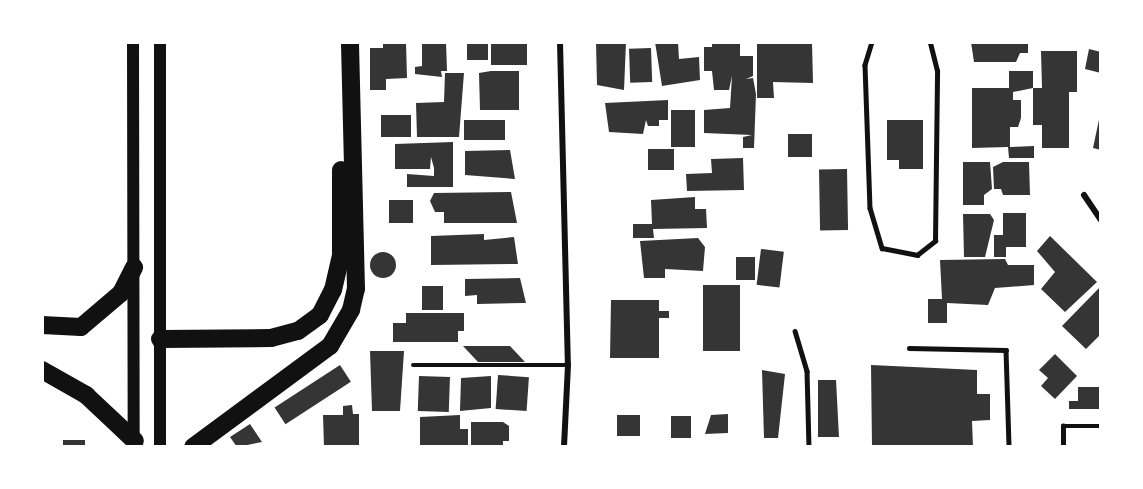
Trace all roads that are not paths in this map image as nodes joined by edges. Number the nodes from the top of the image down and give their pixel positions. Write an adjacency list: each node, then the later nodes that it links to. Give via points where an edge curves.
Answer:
1 (133, 42): 10 (main road)
2 (160, 42): 13 (main road)
3 (341, 42): 13 (highway, via 341,256 333,290 320,315 298,330 271,338)
4 (350, 42): 21 (highway, via 356,289 351,310 330,346)
5 (560, 42): 16 (street)
6 (872, 42): 7 (lane, via 866,65 870,208 882,248 917,255 935,241 937,71)
7 (930, 42)
8 (1084, 195): 9 (street)
9 (1101, 220)
10 (134, 267): 11 (highway, via 121,293 81,327); 19 (main road)
11 (42, 325)
12 (795, 330): 23 (lane, via 807,371)
13 (160, 339): 20 (main road)
14 (909, 348): 24 (lane, via 1006,350)
15 (413, 365): 16 (lane)
16 (568, 365): 22 (street)
17 (42, 370): 19 (highway, via 86,395)
18 (1101, 426): 25 (lane, via 1062,426)
19 (134, 444)
20 (160, 447)
21 (193, 447)
22 (564, 447)
23 (809, 447)
24 (1009, 447)
25 (1063, 447)

